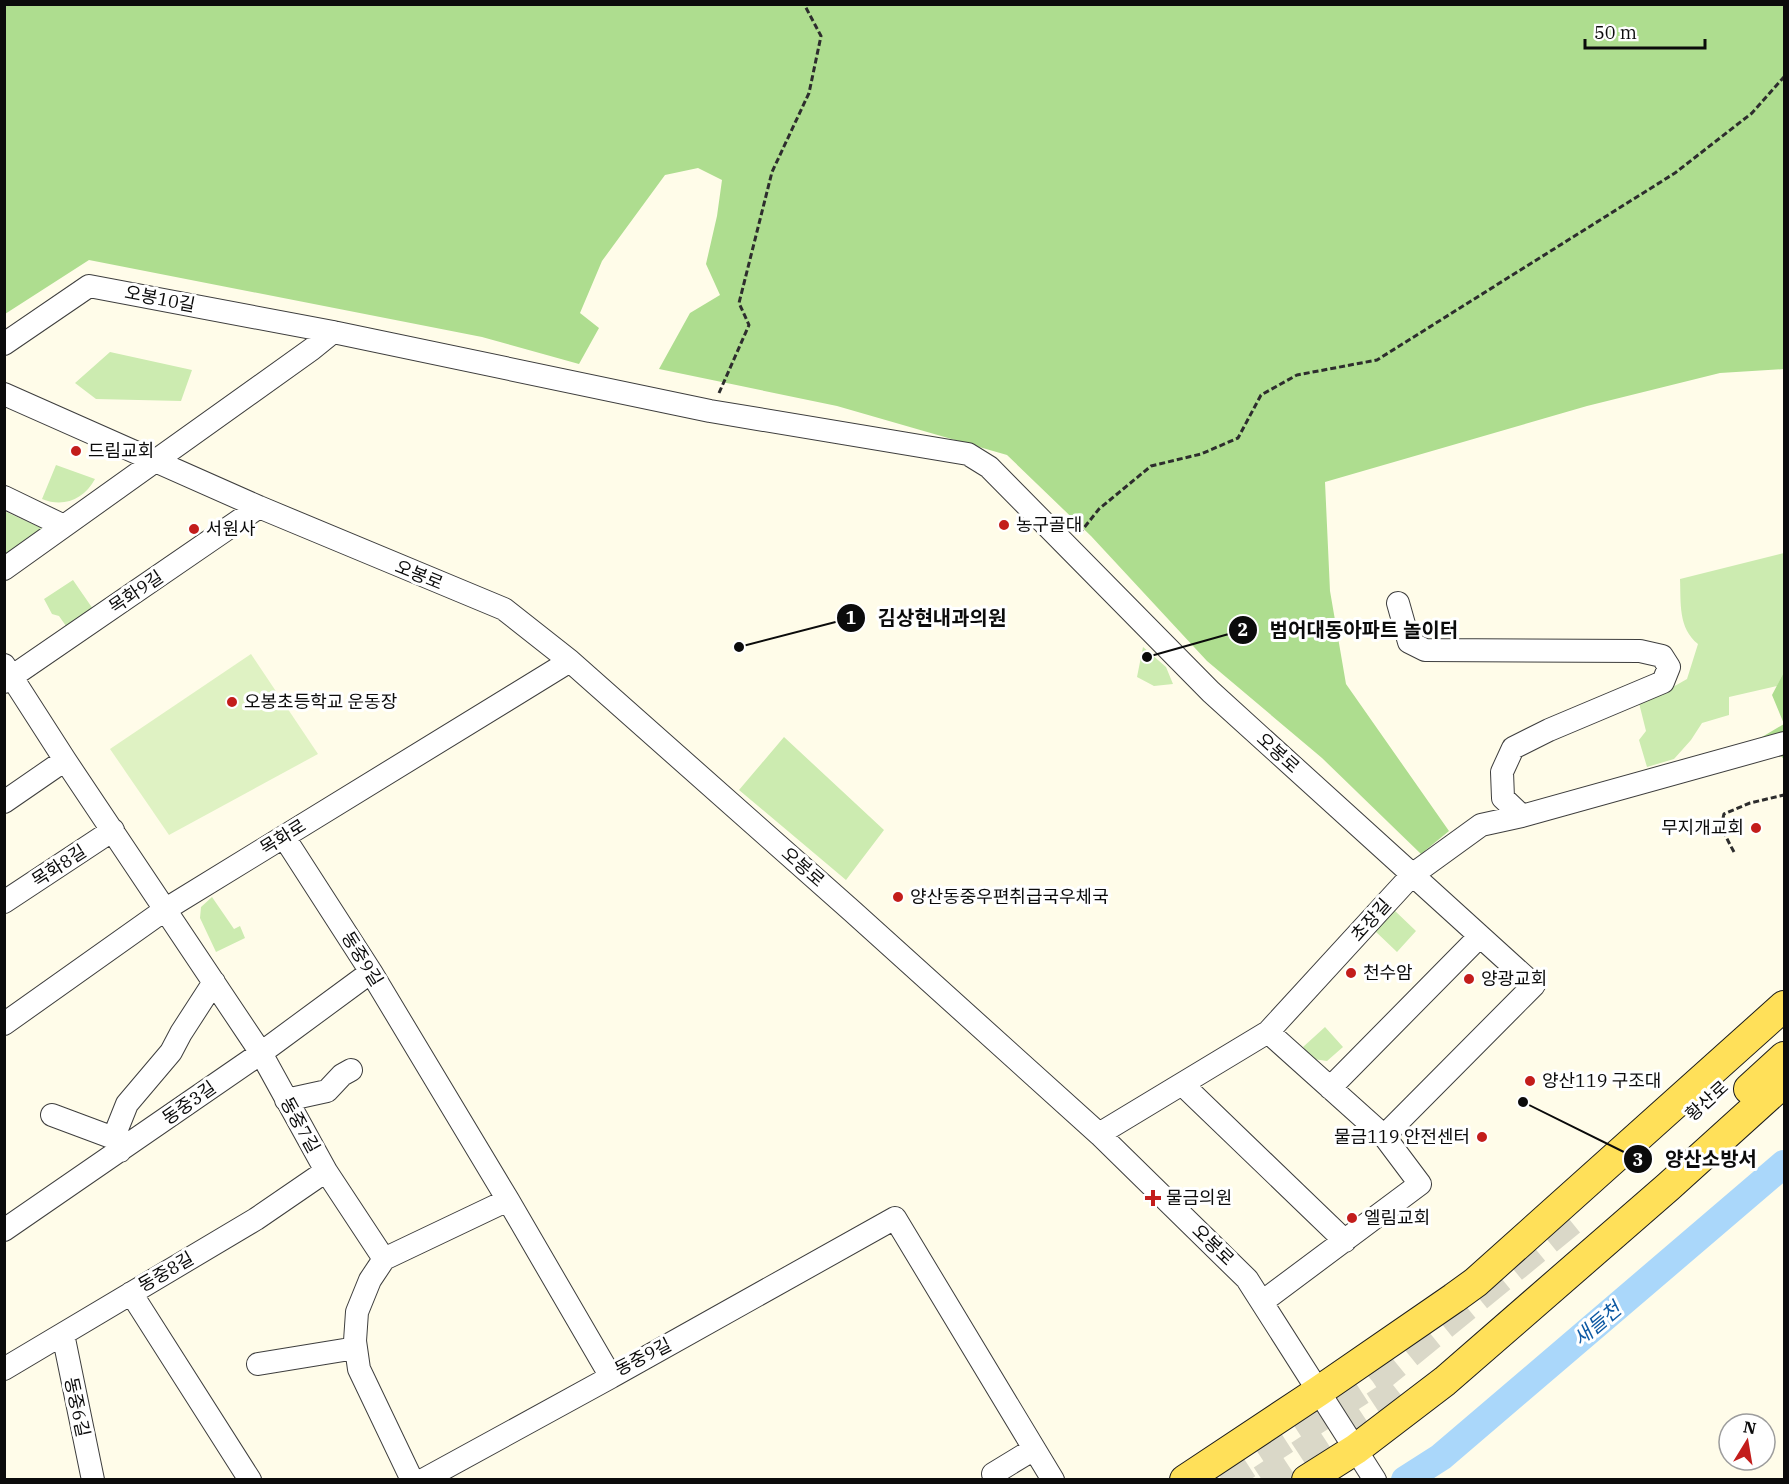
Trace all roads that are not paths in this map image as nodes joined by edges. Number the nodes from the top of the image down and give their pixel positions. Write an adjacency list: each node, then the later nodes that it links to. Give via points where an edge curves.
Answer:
1 (333, 332): 2 (street, 오봉10길, via 89,286); 4 (street); 18 (street, 오봉로, via 710,411 968,454 989,467 1211,692)
2 (4, 344)
3 (4, 394): 4 (street)
4 (156, 461): 6 (street, 오봉로); 7 (street)
5 (4, 497): 7 (street)
6 (259, 507): 10 (street, 오봉로, via 504,609); 11 (street, 목화9길)
7 (64, 526): 8 (street)
8 (4, 569)
9 (1398, 603): 15 (street, via 1409,642 1425,650 1640,651 1662,656 1669,667 1663,682 1513,748 1502,772 1503,798)
10 (570, 661): 17 (street, 목화로); 36 (street, 오봉로)
11 (7, 674): 13 (street, 목화9길)
12 (1785, 743): 15 (street, 초장길)
13 (66, 760): 14 (street); 16 (street, 목화9길)
14 (4, 802)
15 (1522, 816): 18 (street, 초장길, via 1482,825)
16 (113, 830): 19 (street, 목화8길); 20 (street, 목화9길)
17 (284, 837): 20 (street, 목화로); 22 (street, 동중9길)
18 (1412, 875): 21 (street); 27 (street, 초장길)
19 (4, 902)
20 (166, 909): 23 (street, 동중7길); 25 (street, 목화로)
21 (1480, 936): 33 (street); 37 (street, via 1534,986)
22 (371, 972): 28 (street, 동중3길); 40 (street, 동중9길)
23 (214, 982): 28 (street, 동중7길); 38 (street, via 171,1052 127,1104 117,1130)
24 (1785, 1006): 51 (main road, via 1476,1282)
25 (4, 1024)
26 (1785, 1031): 29 (main road, 황산로, via 1581,1226)
27 (1268, 1032): 32 (street, 초장길); 33 (street)
28 (261, 1053): 34 (street, 동중7길); 38 (street, 동중3길)
29 (1785, 1057)
30 (351, 1070): 34 (street, via 327,1091)
31 (1785, 1082): 53 (main road, via 1445,1381)
32 (1183, 1085): 36 (street, 초장길); 42 (street)
33 (1330, 1088): 37 (street)
34 (286, 1100): 39 (street, 동중7길)
35 (52, 1114): 38 (street)
36 (1099, 1134): 45 (street, 오봉로, via 1247,1279)
37 (1384, 1136): 42 (street, via 1420,1184)
38 (119, 1146): 41 (street, 동중3길)
39 (326, 1171): 43 (street, 동중7길); 44 (street, 동중8길, via 256,1219)
40 (508, 1200): 43 (street); 50 (street, 동중9길)
41 (4, 1230)
42 (1345, 1241): 45 (street)
43 (384, 1259): 47 (street, via 357,1312)
44 (131, 1293): 46 (street, 동중8길); 56 (street)
45 (1262, 1302): 51 (street, 오봉로)
46 (63, 1334): 49 (street, 동중8길); 55 (street, 동중6길)
47 (356, 1348): 48 (street); 57 (street, via 359,1369)
48 (258, 1364)
49 (4, 1369)
50 (611, 1377): 52 (street, 동중9길, via 895,1218); 58 (street)
51 (1319, 1391): 53 (street, 오봉로); 60 (main road)
52 (1034, 1449): 54 (street); 59 (street, 동중9길)
53 (1366, 1465): 61 (main road)
54 (993, 1474)
55 (93, 1479)
56 (250, 1479)
57 (412, 1479)
58 (423, 1479)
59 (1053, 1479)
60 (1185, 1479)
61 (1307, 1479)

